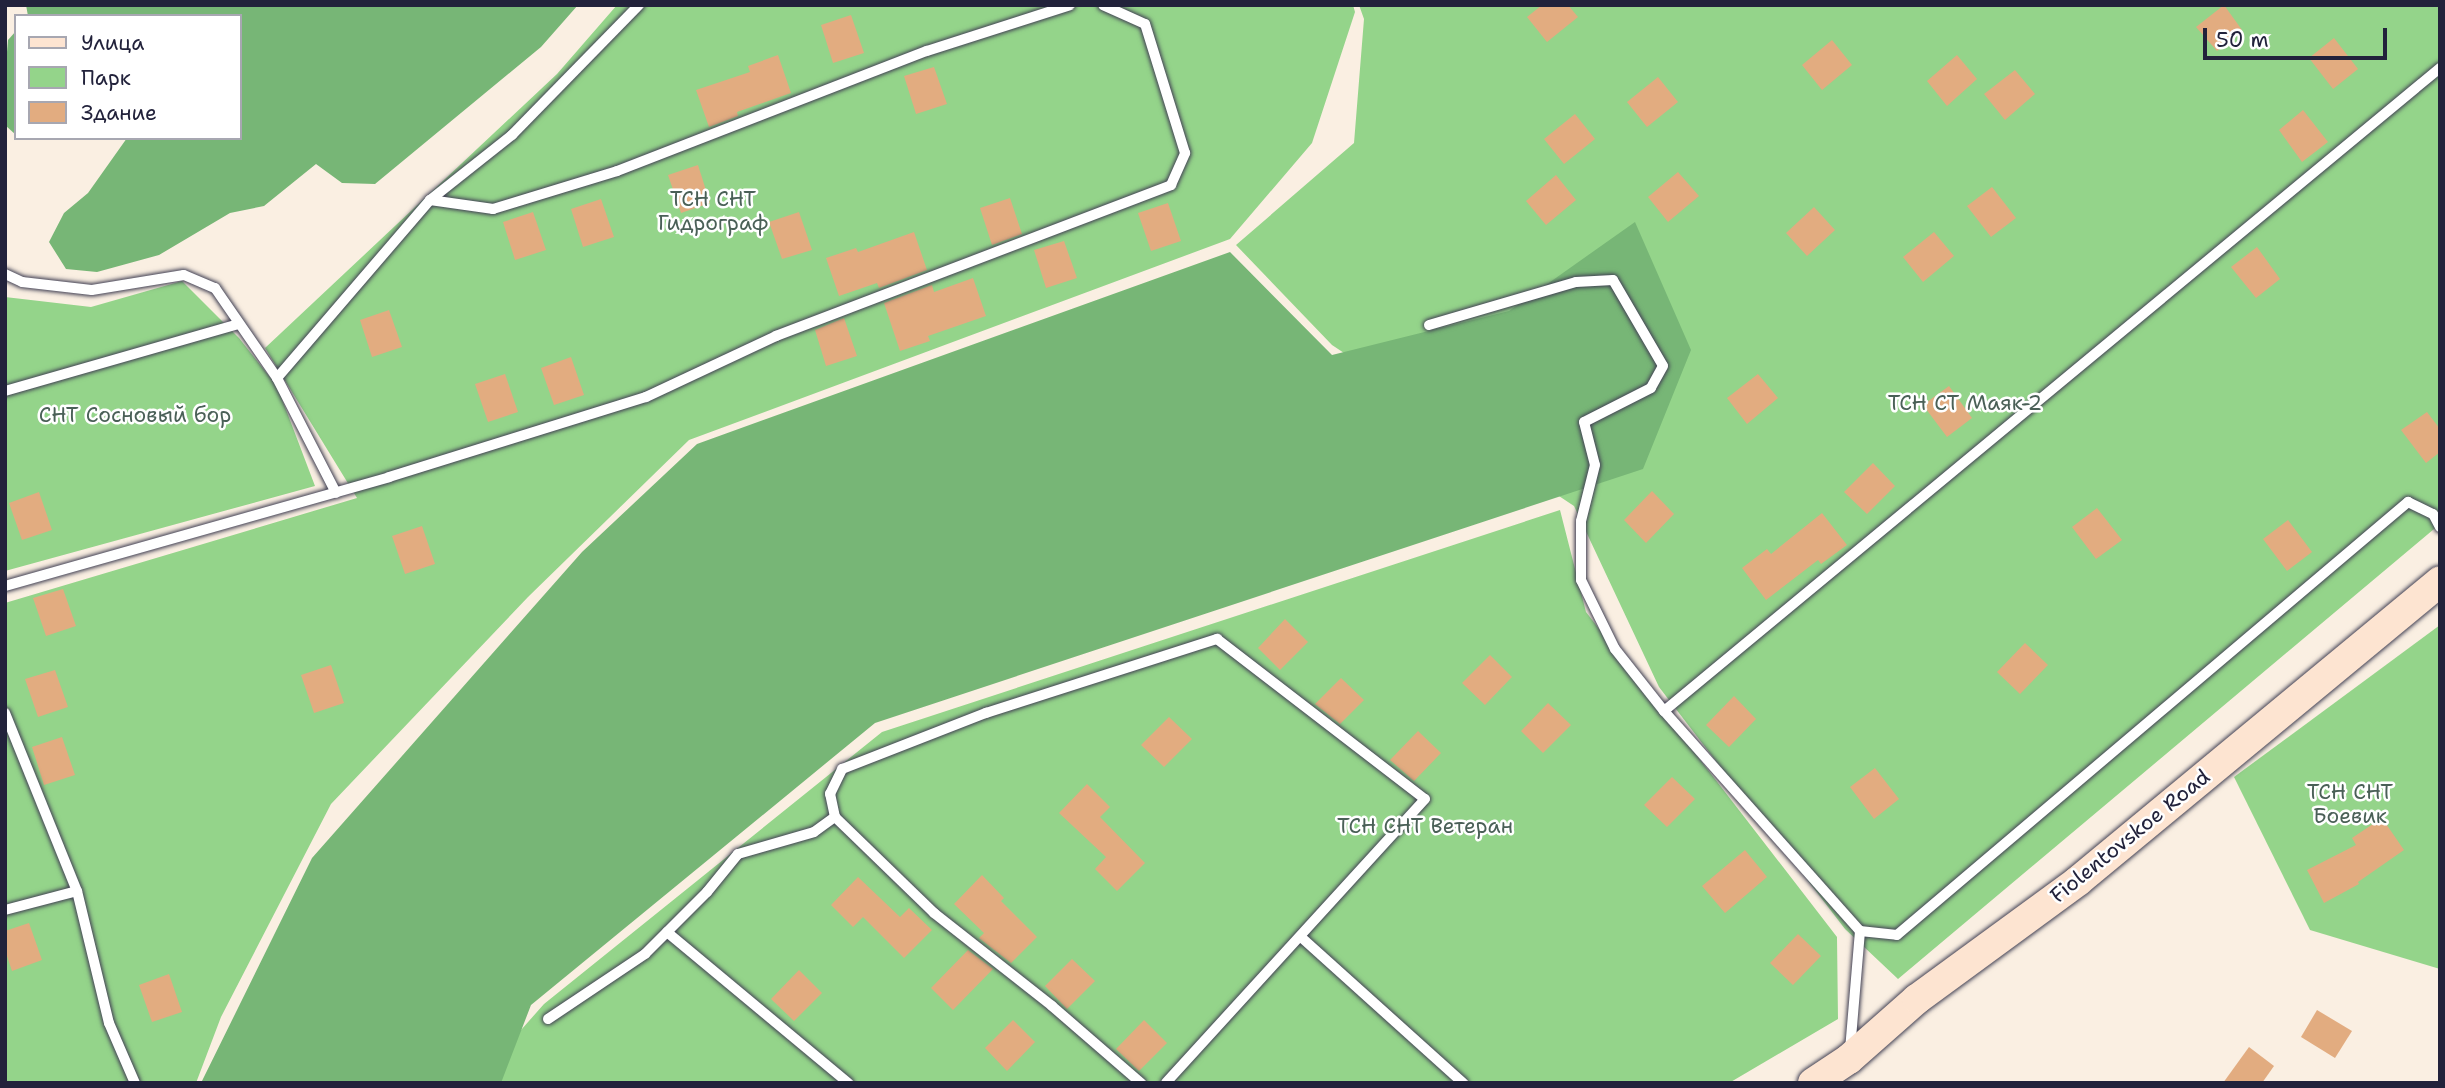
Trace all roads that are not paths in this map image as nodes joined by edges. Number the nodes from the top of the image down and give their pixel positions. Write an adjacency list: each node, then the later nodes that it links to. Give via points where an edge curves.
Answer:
1 (639, 5): 5 (lane, via 512,135)
2 (1070, 5): 5 (lane, via 927,51 605,175 493,209)
3 (1103, 5): 11 (lane, via 1145,24 1185,153 1171,185 776,336 646,397)
4 (2440, 68): 15 (lane)
5 (430, 200): 9 (lane)
6 (5, 274): 7 (lane, via 22,282 92,290 184,275 215,288)
7 (239, 324): 9 (lane); 10 (lane)
8 (1429, 326): 15 (lane, via 1576,282 1613,281 1663,366 1651,388 1584,422 1595,465 1581,521 1581,580 1615,649)
9 (277, 378): 11 (lane)
10 (5, 391)
11 (336, 492): 14 (lane)
12 (2440, 527): 21 (lane, via 2433,514 2408,502 1897,935)
13 (2440, 581): 25 (main road, Fiolentovskoe Road, via 2078,881 1917,999)
14 (5, 586)
15 (1664, 711): 21 (lane)
16 (5, 713): 17 (lane)
17 (8, 732): 19 (lane)
18 (835, 817): 22 (lane, via 814,832 738,854); 23 (lane, via 830,794 842,769 852,764 986,713 1217,639 1425,799); 28 (lane, via 934,913)
19 (77, 891): 20 (lane); 26 (lane, via 109,1023)
20 (5, 910)
21 (1860, 931): 25 (lane)
22 (667, 932): 24 (lane, via 645,954); 27 (lane)
23 (1302, 938): 29 (lane); 30 (lane)
24 (548, 1018)
25 (1849, 1059): 31 (main road, Fiolentovskoe Road)
26 (135, 1083)
27 (848, 1083)
28 (1141, 1083)
29 (1166, 1083)
30 (1463, 1083)
31 (1813, 1083)

